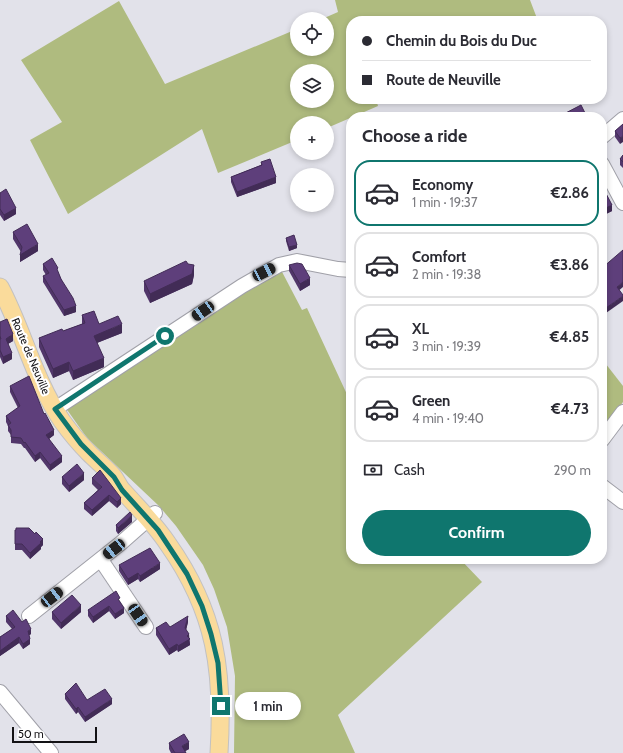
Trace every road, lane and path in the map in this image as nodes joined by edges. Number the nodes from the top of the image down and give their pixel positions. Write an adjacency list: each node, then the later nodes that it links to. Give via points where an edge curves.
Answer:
1 (623, 119): 2 (street)
2 (607, 133)
3 (607, 173): 4 (street)
4 (623, 203)
5 (346, 270): 7 (street, via 297,261 279,265 242,286)
6 (0, 287): 7 (main road, Route de Neuville)
7 (55, 409): 12 (main road, Route de Neuville, via 81,444 114,477 122,490)
8 (623, 412): 9 (street)
9 (607, 433)
10 (607, 490): 11 (street)
11 (623, 502)
12 (152, 516): 13 (street); 18 (main road, Route de Neuville, via 187,574 202,606 211,634 218,663 221,695); 19 (main road, Route de Neuville, via 176,541 195,571 217,622 229,683)
13 (101, 560): 14 (street); 15 (street)
14 (28, 616)
15 (146, 627)
16 (0, 692): 17 (street)
17 (51, 753)
18 (219, 753)
19 (227, 753)

